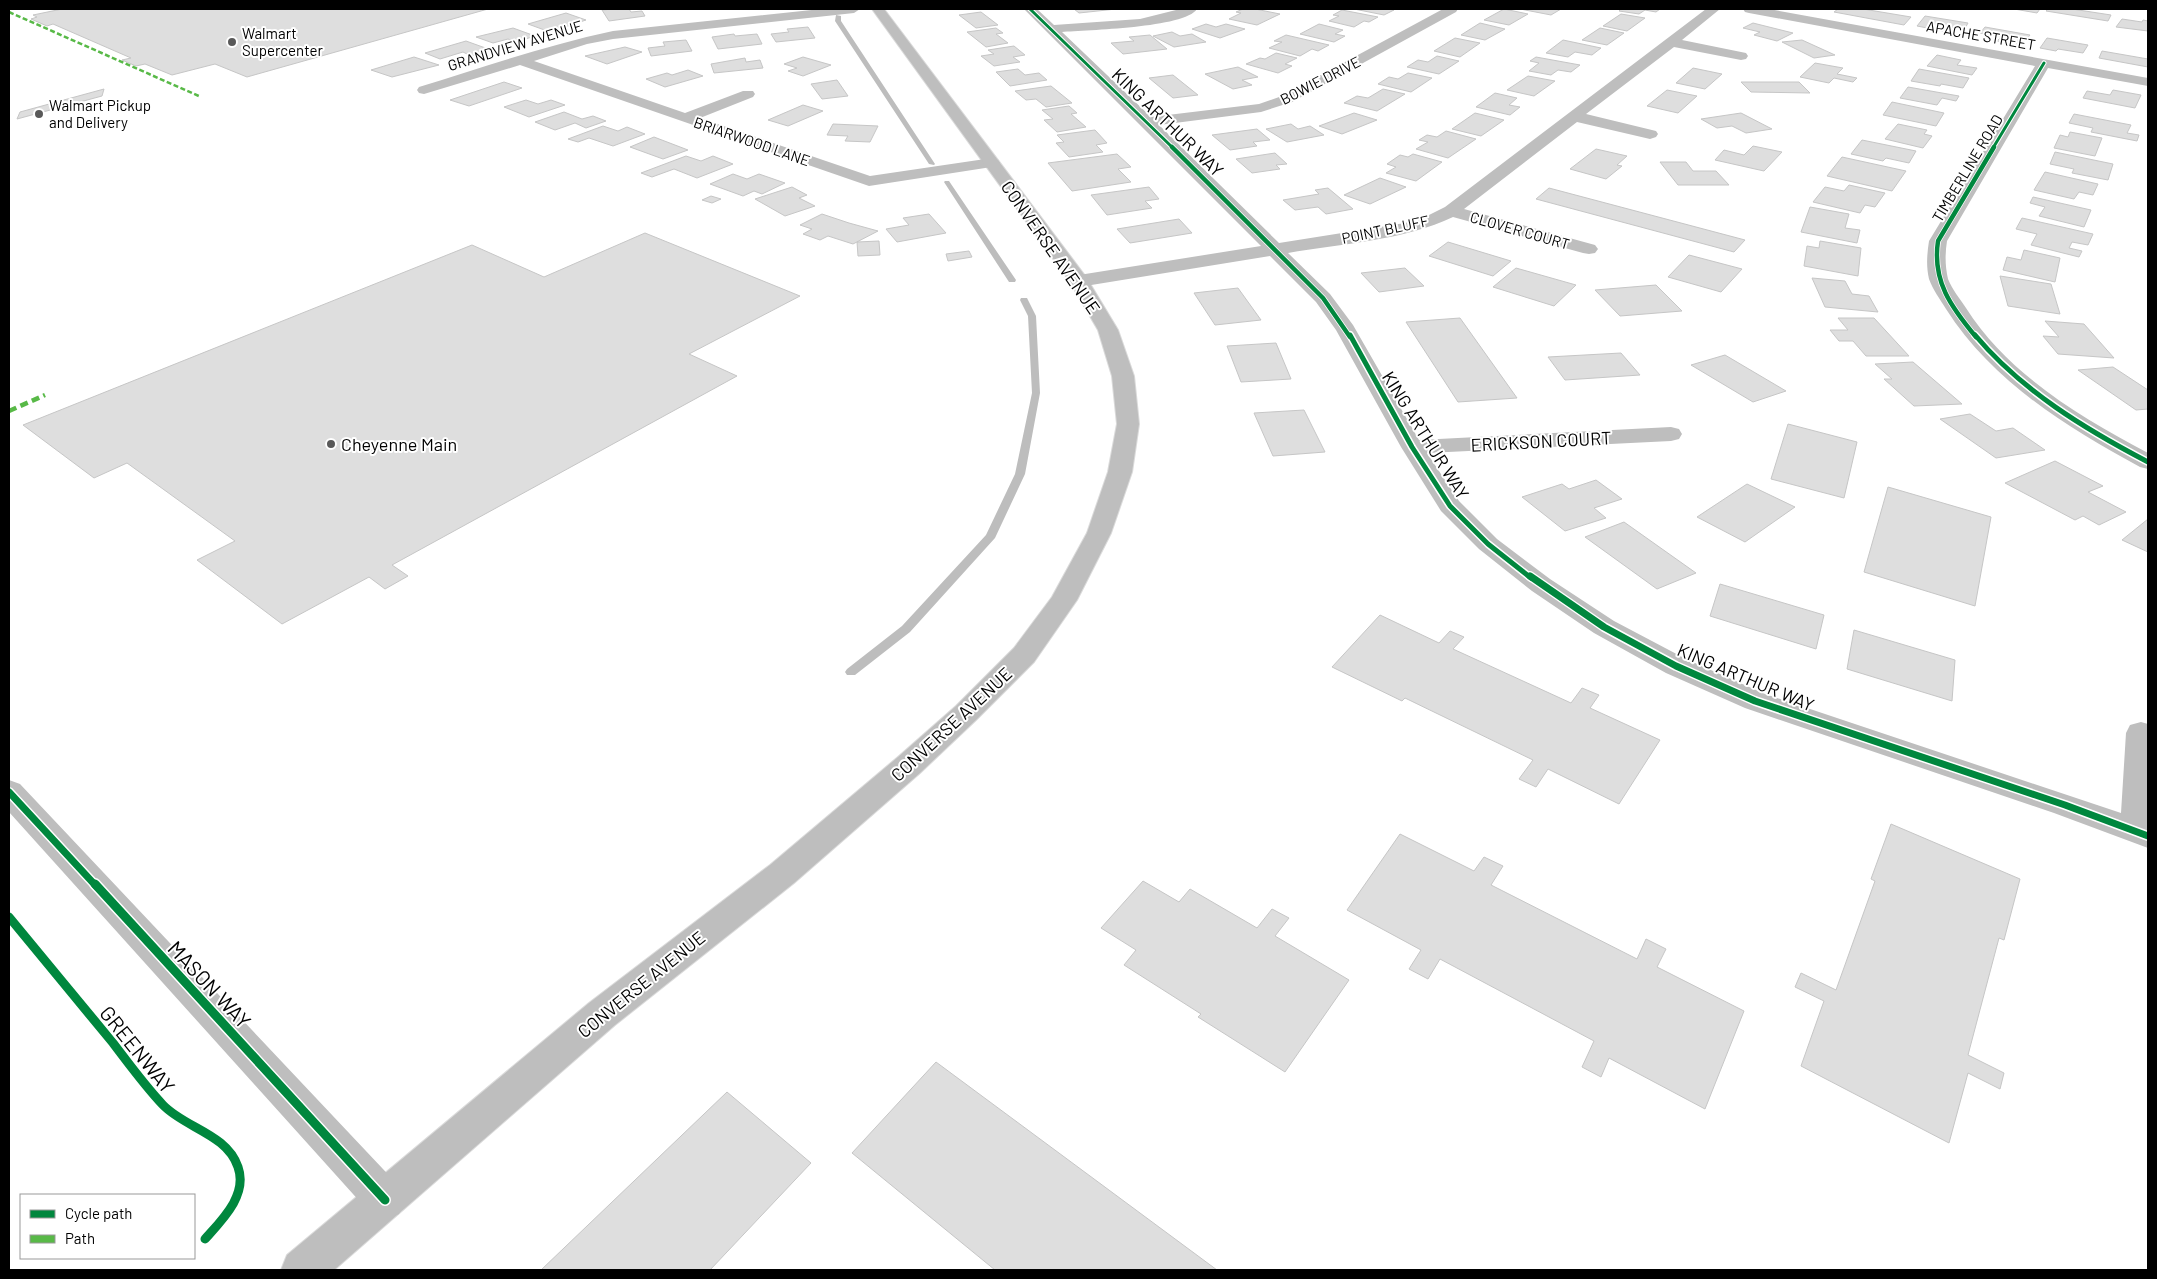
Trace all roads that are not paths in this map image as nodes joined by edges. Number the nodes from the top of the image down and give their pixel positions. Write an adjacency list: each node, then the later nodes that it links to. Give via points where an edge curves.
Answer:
1 (696, 9): 9 (street)
2 (854, 9): 9 (street, GRANDVIEW AVENUE)
3 (878, 9): 22 (street, CONVERSE AVENUE)
4 (1030, 9): 10 (street, KING ARTHUR WAY)
5 (1192, 9): 10 (street, via 1144,22)
6 (1452, 9): 20 (street, BOWIE DRIVE, via 1287,99 1261,108)
7 (1714, 9): 11 (street, POINT BLUFF)
8 (1749, 9): 14 (street, APACHE STREET)
9 (700, 25): 13 (street, GRANDVIEW AVENUE, via 614,35)
10 (1050, 30): 20 (street, KING ARTHUR WAY)
11 (1671, 42): 12 (street); 18 (street, POINT BLUFF)
12 (1741, 56)
13 (518, 60): 16 (street, GRANDVIEW AVENUE); 19 (street, BRIARWOOD LANE)
14 (2044, 63): 15 (street, APACHE STREET); 29 (street, TIMBERLINE ROAD, via 1938,241 1936,258 1940,280 1958,315 1993,356 2038,394 2106,441)
15 (2148, 82)
16 (424, 90)
17 (748, 94): 19 (street)
18 (1573, 116): 21 (street); 23 (street, POINT BLUFF)
19 (685, 118): 22 (street, BRIARWOOD LANE, via 869,180)
20 (1147, 122): 24 (street, KING ARTHUR WAY)
21 (1650, 134)
22 (992, 163): 26 (street, CONVERSE AVENUE)
23 (1451, 211): 24 (street, POINT BLUFF, via 1407,228); 25 (street, CLOVER COURT)
24 (1276, 250): 26 (street, POINT BLUFF); 28 (street, KING ARTHUR WAY, via 1323,298 1346,329)
25 (1589, 250)
26 (1079, 281): 33 (street, CONVERSE AVENUE, via 1108,330 1124,376 1128,424 1120,472 1100,533 1064,600 1024,655 909,766 782,874 602,1014)
27 (1671, 434): 28 (street, ERICKSON COURT)
28 (1412, 447): 32 (street, KING ARTHUR WAY, via 1450,506 1488,544 1541,585 1604,627 1676,666 1755,701)
29 (2148, 462)
30 (2141, 733): 32 (street)
31 (9, 792): 33 (street, MASON WAY)
32 (2142, 834)
33 (385, 1200): 34 (street, CONVERSE AVENUE)
34 (302, 1270)

